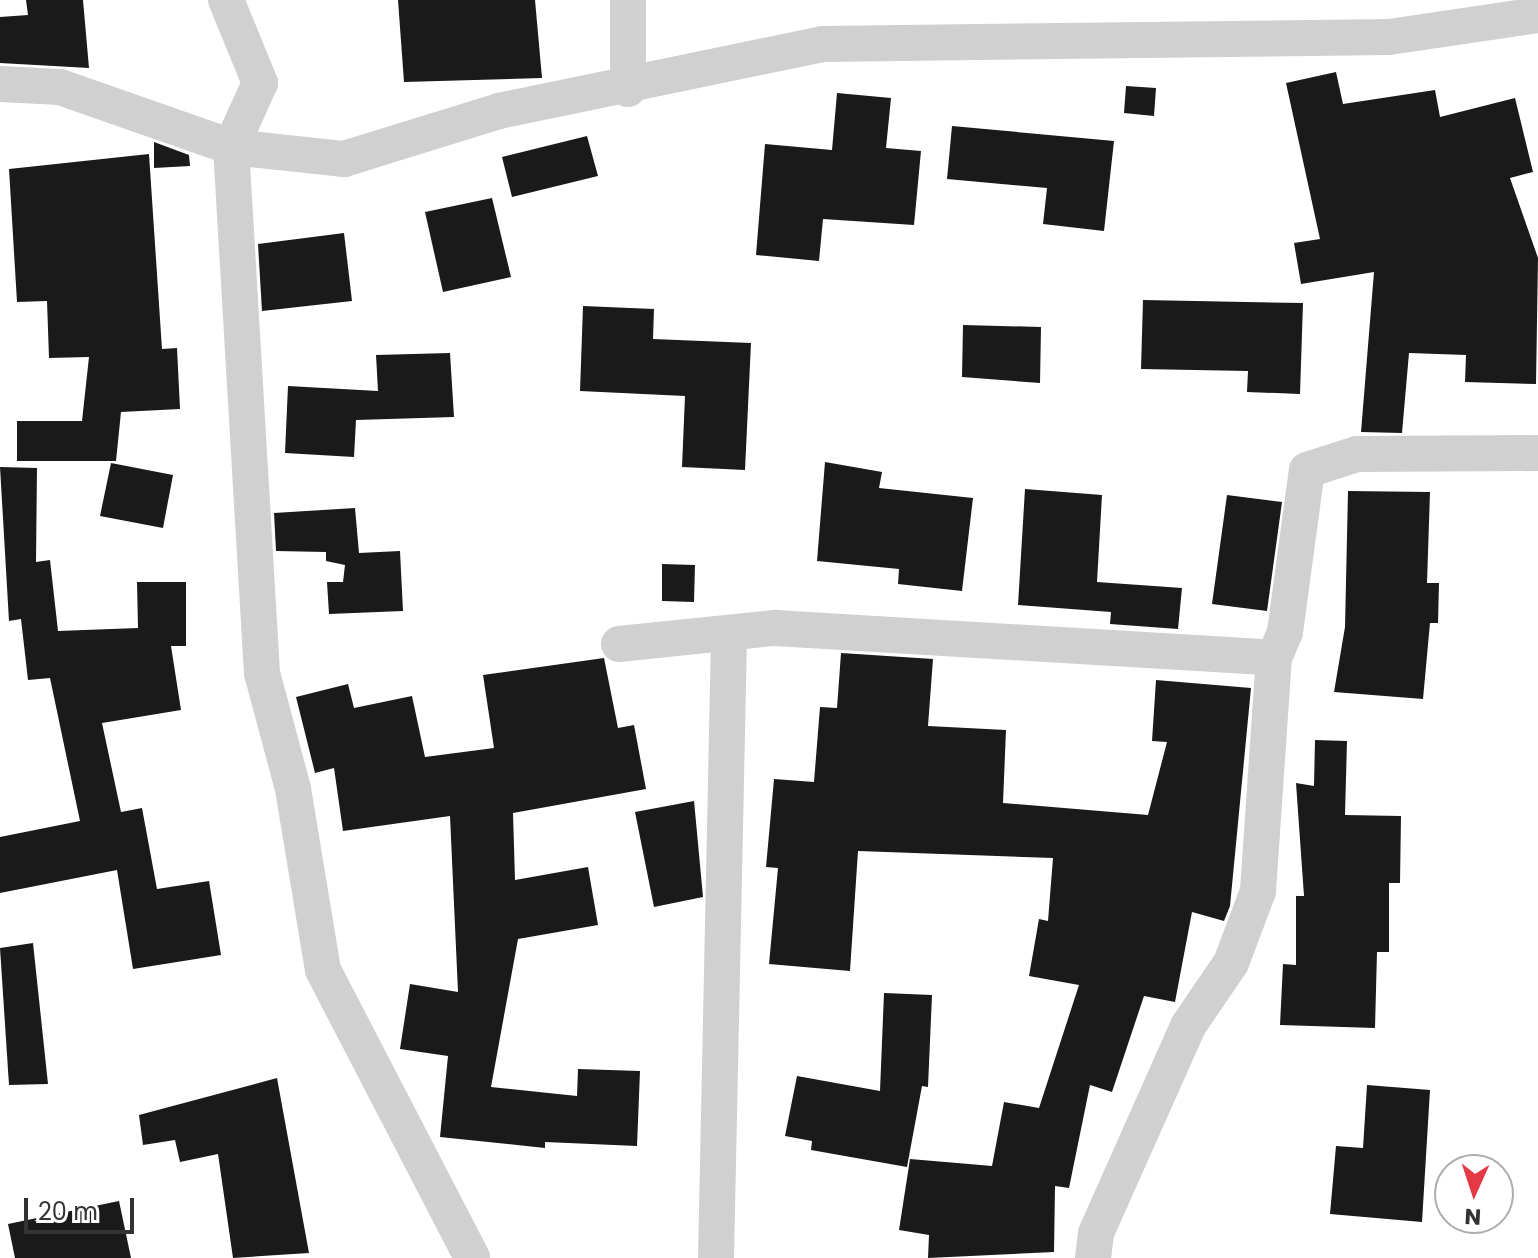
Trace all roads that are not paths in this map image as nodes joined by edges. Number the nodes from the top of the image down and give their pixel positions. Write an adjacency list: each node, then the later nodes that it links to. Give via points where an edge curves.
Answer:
1 (226, 0): 6 (street, via 260,83)
2 (628, 0): 5 (street)
3 (1538, 15): 5 (street, via 1389,37 920,45 866,39)
4 (0, 84): 6 (street, via 60,87)
5 (628, 89): 6 (street, via 499,111 344,159)
6 (231, 147): 11 (street, via 262,673 293,789 323,970)
7 (1538, 453): 10 (street, via 1357,454 1307,470 1285,632)
8 (729, 635): 9 (street); 10 (street, via 775,628); 12 (street)
9 (619, 644)
10 (1274, 658): 13 (street, via 1258,891 1231,963 1188,1026 1096,1233)
11 (472, 1258)
12 (716, 1258)
13 (1093, 1258)

